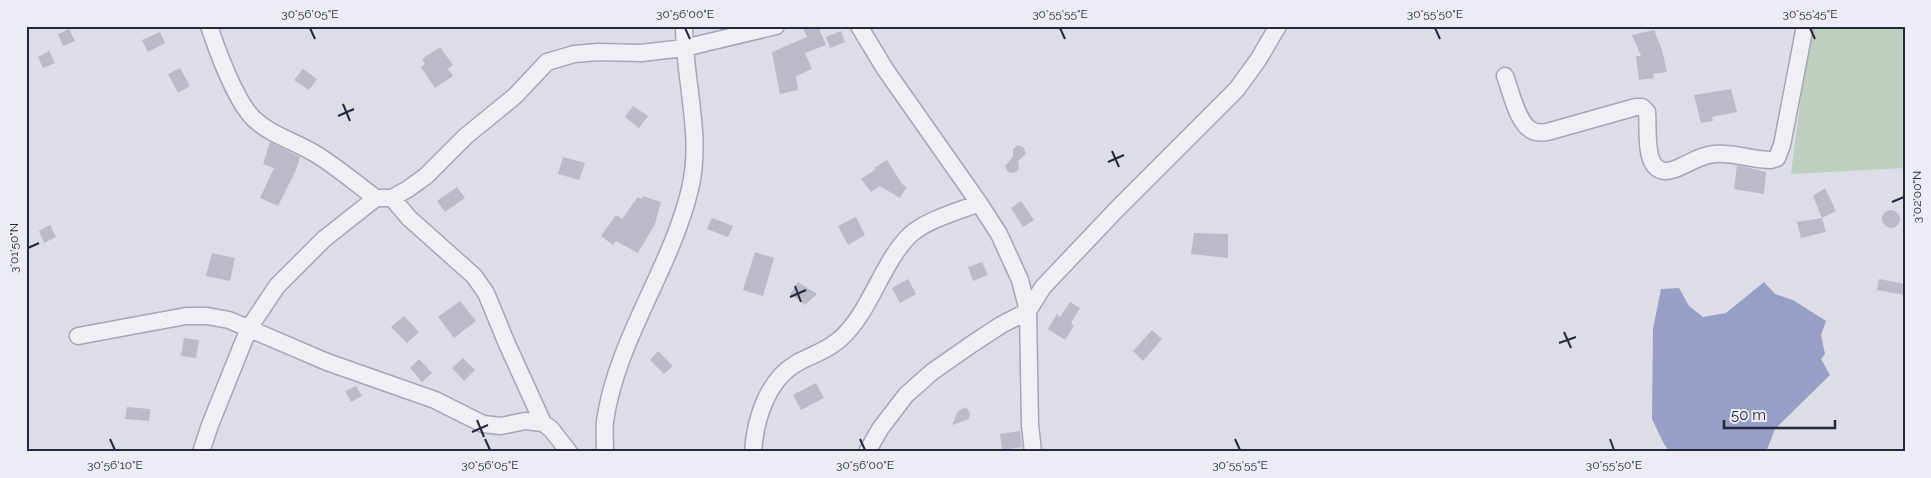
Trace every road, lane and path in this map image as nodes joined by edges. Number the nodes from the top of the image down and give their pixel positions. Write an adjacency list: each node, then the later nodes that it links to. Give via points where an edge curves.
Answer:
1 (209, 26): 9 (street, via 242,106 254,119)
2 (684, 26): 7 (street)
3 (776, 26): 7 (street)
4 (859, 26): 10 (street, via 885,69)
5 (1278, 26): 12 (street, via 1237,89)
6 (1805, 26): 8 (street, via 1782,145 1777,158 1771,160 1714,154 1676,168 1660,170 1650,159 1647,112 1642,107 1537,133 1529,130 1523,122)
7 (684, 48): 9 (street, via 574,54 547,62 515,96 466,136 426,176 408,189); 19 (street, via 694,137 691,187 682,220 613,385 605,422)
8 (1505, 76)
9 (384, 198): 14 (street, via 324,239 290,272); 16 (street, via 474,276 486,293)
10 (979, 203): 11 (street); 20 (street, via 911,235 898,250 854,323 840,339 780,375 758,420)
11 (1020, 280): 12 (street); 13 (street)
12 (1043, 287): 13 (street)
13 (1028, 311): 21 (street, via 972,344 919,383 880,429); 22 (street)
14 (248, 328): 15 (street, via 230,320 186,316); 16 (street, via 328,362 435,400 483,424 501,426 525,420); 17 (street)
15 (78, 336)
16 (543, 422): 18 (street)
17 (201, 452)
18 (569, 452)
19 (605, 452)
20 (753, 452)
21 (867, 452)
22 (1033, 452)

